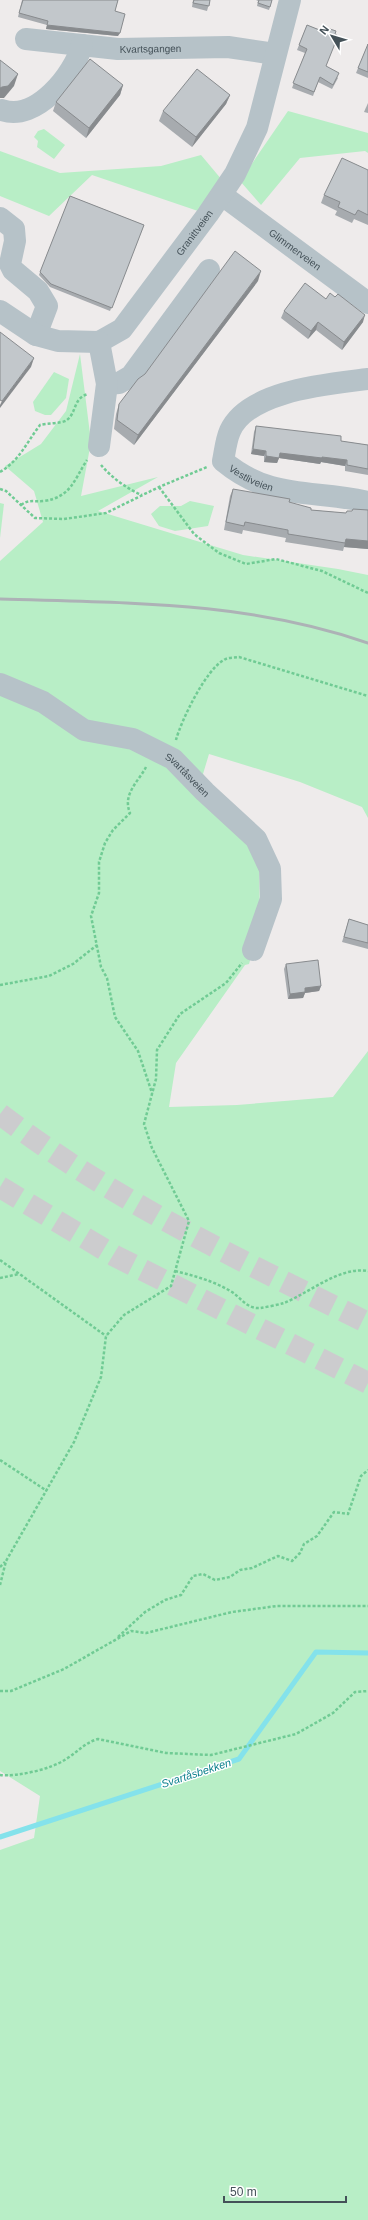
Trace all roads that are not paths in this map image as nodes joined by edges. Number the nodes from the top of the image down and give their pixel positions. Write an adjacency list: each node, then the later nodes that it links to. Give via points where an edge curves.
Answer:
1 (290, 0): 4 (street, Granittveien)
2 (26, 39): 3 (street, Kvartsgangen)
3 (82, 45): 4 (street, Kvartsgangen, via 137,50 228,47); 5 (street, via 72,68 47,98 25,111)
4 (275, 54): 6 (street, Granittveien, via 257,128)
5 (2, 110)
6 (222, 195): 9 (street, Glimmerveien); 12 (street, Granittveien, via 133,316 122,329)
7 (0, 218): 11 (street, via 14,229 10,258 13,270 50,300)
8 (209, 270): 14 (street, via 131,376)
9 (368, 303)
10 (0, 312): 11 (street, Granittveien)
11 (36, 335): 12 (street, Granittveien, via 58,341)
12 (99, 342): 14 (street)
13 (368, 379): 16 (street, Vestliveien, via 316,386 277,395 245,412 230,430 223,461 238,474 265,487)
14 (106, 388): 15 (street)
15 (99, 446)
16 (368, 502)
17 (0, 684): 18 (street, Svartåsveien, via 43,702 84,730 133,739 172,758 256,839 270,869 271,899)
18 (253, 950)

